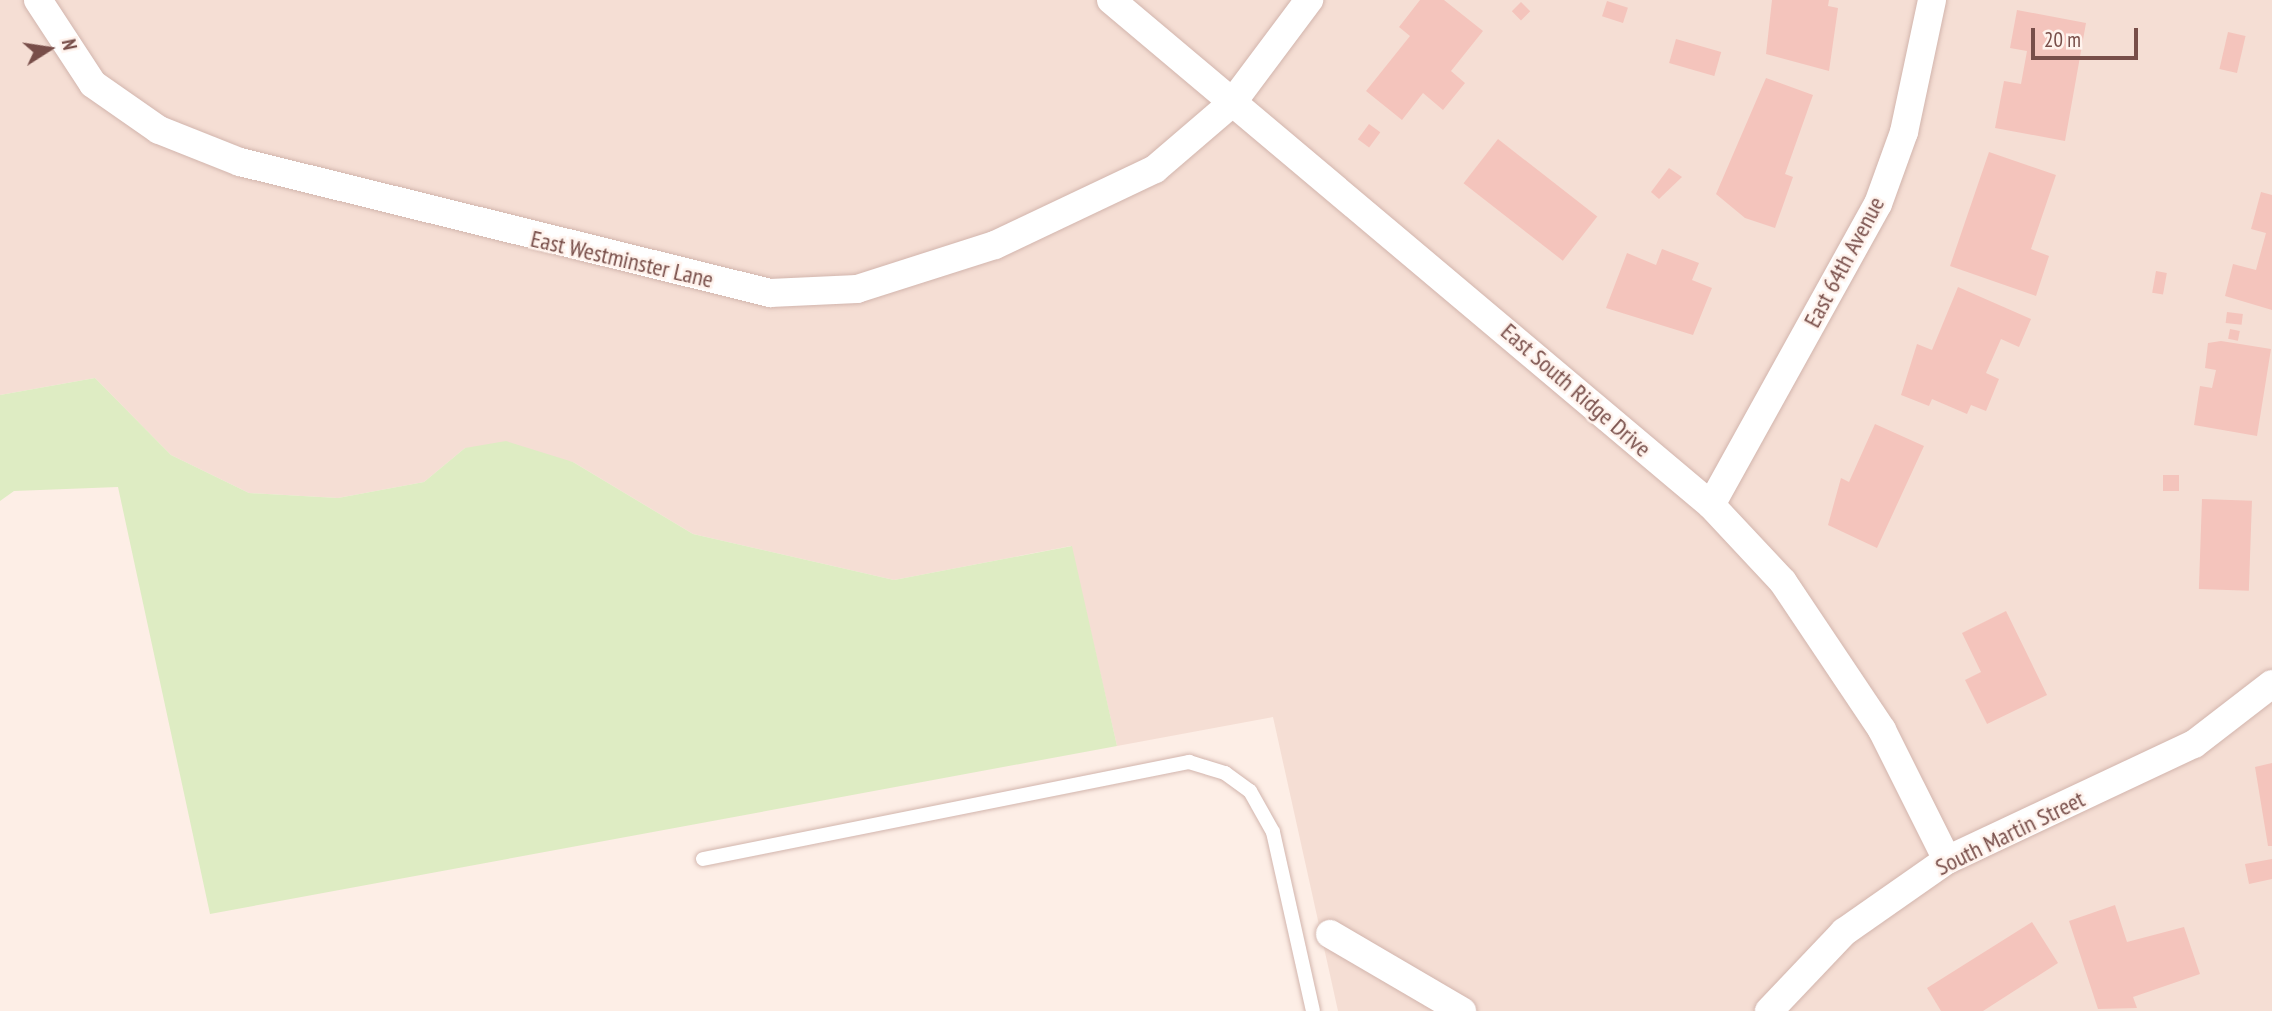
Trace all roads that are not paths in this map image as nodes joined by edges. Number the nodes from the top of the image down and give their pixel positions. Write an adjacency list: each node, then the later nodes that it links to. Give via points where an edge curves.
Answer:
1 (38, 0): 5 (street, East Westminster Lane, via 93,85 159,130 253,166 770,293 857,289 995,245 1155,169)
2 (1111, 0): 5 (street, East South Ridge Drive)
3 (1310, 0): 5 (street, East Westminster Lane)
4 (1932, 0): 6 (street, East 64th Avenue, via 1904,132 1878,204)
5 (1232, 103): 6 (street, East South Ridge Drive)
6 (1711, 505): 9 (street, East South Ridge Drive, via 1783,582 1882,730)
7 (2272, 684): 9 (street, South Martin Street, via 2193,744)
8 (703, 859): 11 (lane, via 1189,762 1225,772 1250,792 1273,832)
9 (1948, 860): 13 (street, South Martin Street, via 1844,932)
10 (1329, 934): 12 (street)
11 (1312, 1011)
12 (1462, 1011)
13 (1769, 1011)

